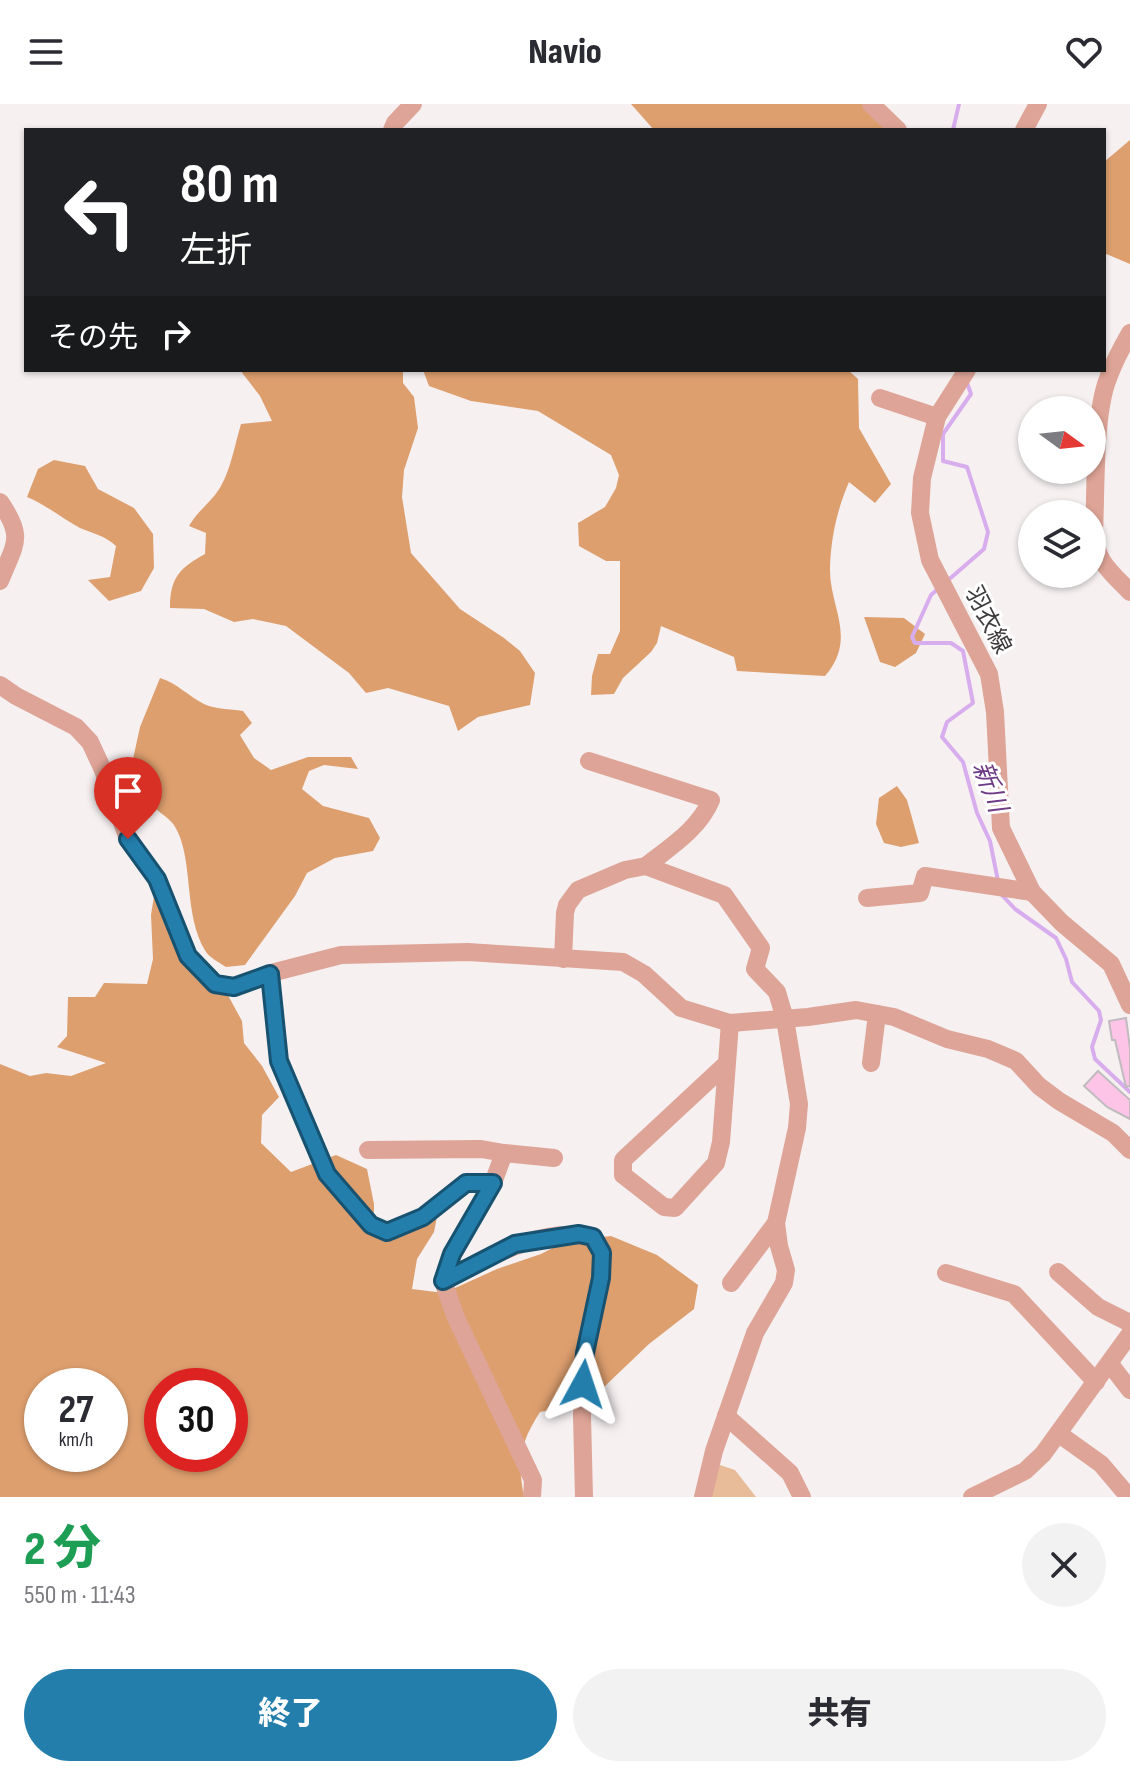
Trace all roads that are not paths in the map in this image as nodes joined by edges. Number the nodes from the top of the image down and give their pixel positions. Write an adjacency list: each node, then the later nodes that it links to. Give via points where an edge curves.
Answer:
1 (413, 104): 4 (street)
2 (871, 104): 5 (street)
3 (1038, 104): 6 (street)
4 (393, 128)
5 (896, 128)
6 (1025, 128)
7 (1130, 333): 13 (street, via 1105,386 1094,533 1100,561)
8 (966, 372): 10 (street, 羽衣線)
9 (880, 398): 10 (street)
10 (937, 417): 17 (street, 羽衣線, via 922,478 920,513 930,560 989,674 1001,828)
11 (0, 502): 12 (street, via 16,529)
12 (0, 581)
13 (1130, 592)
14 (0, 685): 20 (street, via 76,727 90,742 128,839 157,879 188,956 215,984 234,987)
15 (589, 761): 16 (street, via 711,800 682,838)
16 (646, 866): 19 (street, via 578,890 565,913); 23 (street, via 724,895 761,948 755,969 777,992)
17 (1032, 892): 18 (street, via 925,876 920,893); 21 (street, 羽衣線, via 1111,964)
18 (867, 898)
19 (563, 959): 20 (street, via 468,952 341,955); 24 (street, via 623,962 681,1008)
20 (270, 974): 31 (street, via 279,1061 327,1174 371,1225 387,1232 399,1229 466,1183)
21 (1130, 1005)
22 (877, 1014): 23 (street, via 856,1010); 25 (street); 28 (street, via 1016,1061 1059,1101 1113,1133)
23 (785, 1019): 24 (street); 32 (street, via 799,1104)
24 (730, 1023): 26 (street)
25 (871, 1063)
26 (725, 1065): 26 (street, via 716,1163 675,1208 664,1207 623,1175 623,1160)
27 (368, 1150): 29 (street)
28 (1130, 1150)
29 (504, 1153): 30 (street); 31 (street)
30 (554, 1158)
31 (493, 1183): 35 (street, via 452,1254)
32 (776, 1223): 36 (street); 42 (street, via 784,1283 755,1333)
33 (1058, 1272): 37 (street, via 1098,1307)
34 (946, 1273): 40 (street, via 1014,1294)
35 (443, 1281): 44 (street, via 533,1480); 45 (street, via 515,1244 579,1234 593,1237 602,1253 585,1353)
36 (731, 1283)
37 (1130, 1323)
38 (1130, 1334): 39 (street)
39 (1110, 1364): 40 (street); 41 (street)
40 (1096, 1382): 43 (street)
41 (1130, 1390)
42 (726, 1416): 46 (street); 47 (street, via 790,1473)
43 (1059, 1434): 48 (street, via 1025,1471); 49 (street, via 1101,1464)
44 (532, 1497)
45 (584, 1497)
46 (703, 1497)
47 (802, 1497)
48 (972, 1497)
49 (1129, 1497)

